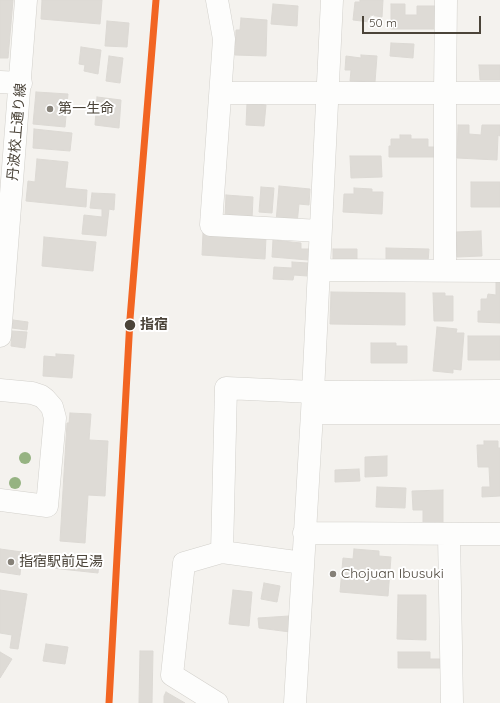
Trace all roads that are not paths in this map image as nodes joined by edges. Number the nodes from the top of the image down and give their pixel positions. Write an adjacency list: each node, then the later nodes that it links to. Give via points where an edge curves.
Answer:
1 (26, 0): 5 (street, 丹波校上通り線)
2 (216, 0): 6 (street, via 224,39)
3 (332, 0): 7 (street)
4 (446, 0): 8 (street)
5 (10, 82): 14 (street, 丹波校上通り線)
6 (221, 93): 7 (street); 10 (street, via 211,225)
7 (327, 93): 8 (street); 10 (street)
8 (445, 93): 9 (street); 12 (street)
9 (500, 93)
10 (320, 231): 11 (street)
11 (319, 270): 12 (street); 17 (street)
12 (445, 270): 13 (street)
13 (500, 271)
14 (0, 336)
15 (0, 390): 19 (street, via 41,396 52,408 55,418 47,506)
16 (500, 391): 17 (street)
17 (312, 403): 18 (street); 20 (street); 23 (street, via 226,388)
18 (500, 413)
19 (0, 500)
20 (304, 533): 21 (street); 24 (street)
21 (449, 534): 22 (street); 27 (street)
22 (500, 534)
23 (222, 552): 24 (street); 25 (street, via 184,563 172,676)
24 (303, 563): 26 (street)
25 (216, 703)
26 (296, 703)
27 (452, 703)

